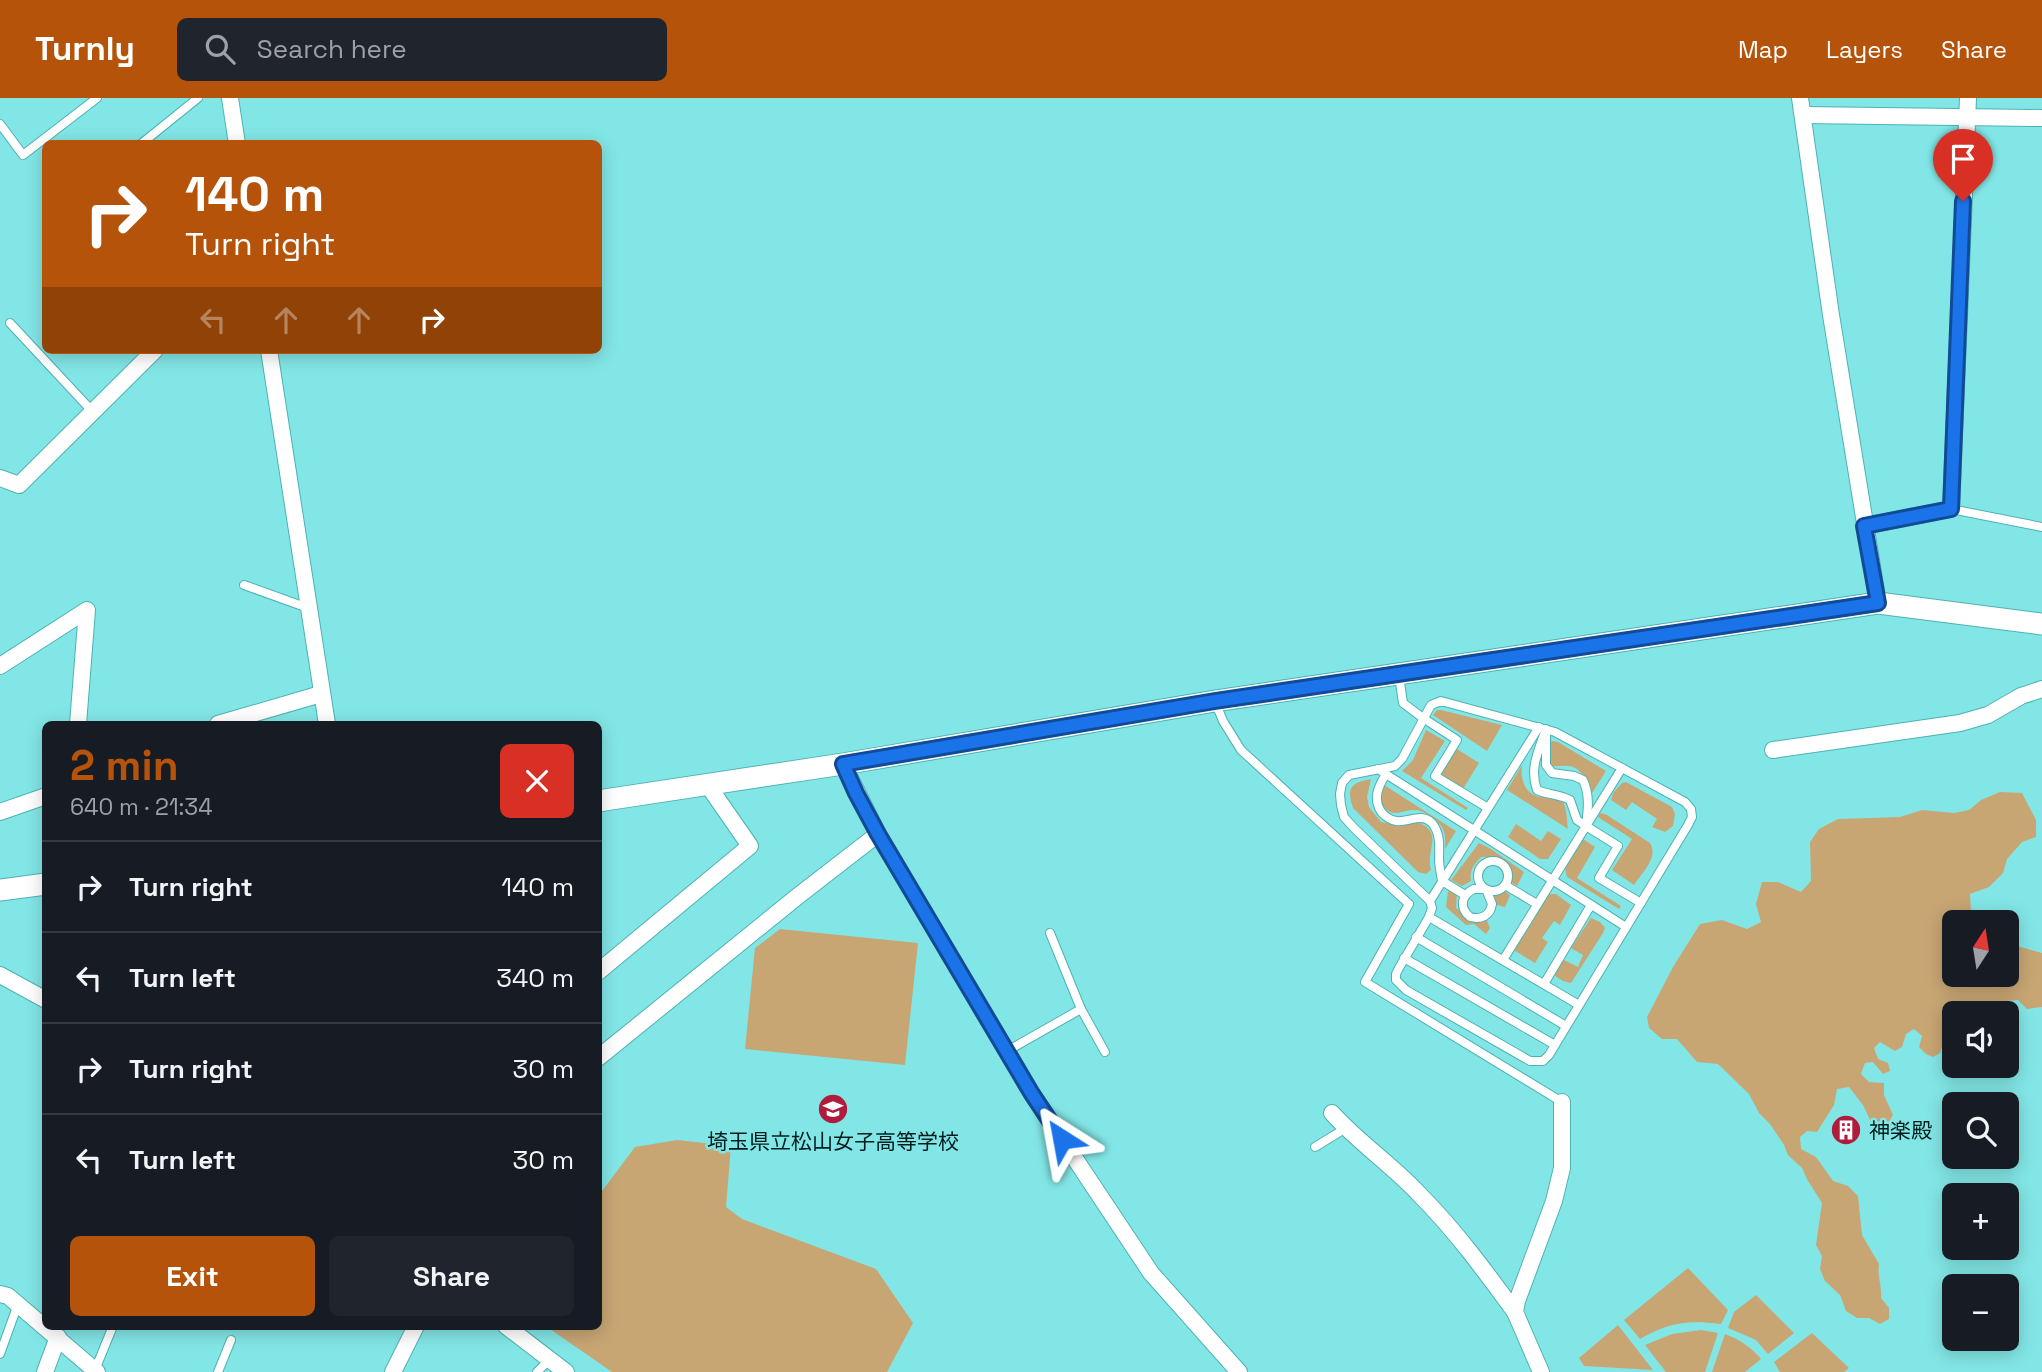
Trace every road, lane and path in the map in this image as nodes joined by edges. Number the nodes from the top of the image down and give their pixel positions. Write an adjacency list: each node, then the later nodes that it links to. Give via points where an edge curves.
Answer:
1 (97, 98): 11 (lane)
2 (198, 98): 12 (lane)
3 (230, 98): 13 (street)
4 (1800, 98): 6 (street)
5 (1968, 98): 7 (street)
6 (1802, 115): 7 (street); 20 (street)
7 (1967, 118): 8 (street); 19 (street)
8 (2042, 118)
9 (0, 124): 10 (lane, via 23,155)
10 (42, 140)
11 (42, 140)
12 (146, 140)
13 (236, 140)
14 (10, 323): 17 (lane)
15 (151, 354): 17 (street)
16 (270, 354): 24 (street)
17 (92, 411): 18 (street, via 19,485)
18 (0, 478)
19 (1951, 509): 20 (street); 21 (lane)
20 (1864, 526): 23 (street)
21 (2042, 527)
22 (244, 585): 24 (lane)
23 (1878, 603): 25 (street); 27 (street)
24 (308, 608): 29 (street)
25 (2041, 618)
26 (0, 666): 32 (street, via 87,610)
27 (1399, 674): 30 (street); 31 (lane, via 1403,703)
28 (2042, 688): 36 (street, via 1988,715 1960,723)
29 (321, 694): 33 (street); 34 (street)
30 (1215, 701): 37 (street); 76 (lane, via 1241,750 1409,904 1365,982)
31 (1423, 718): 35 (lane, via 1431,705 1441,701); 39 (lane, via 1402,759); 43 (lane, via 1457,740 1435,776)
32 (78, 721)
33 (228, 721)
34 (326, 721)
35 (1542, 728): 38 (lane); 43 (lane); 45 (lane, via 1546,765 1552,773 1583,780); 45 (lane, via 1533,768 1537,790 1570,800 1577,820)
36 (1773, 750)
37 (843, 764): 40 (street); 47 (street)
38 (1622, 768): 45 (lane); 56 (lane, via 1691,808 1688,825)
39 (1382, 771): 46 (lane); 49 (lane, via 1378,807 1397,821 1422,818 1431,822 1440,840); 55 (lane, via 1349,775 1342,783 1344,817)
40 (707, 784): 42 (street); 65 (street, via 750,846)
41 (42, 797): 44 (street)
42 (602, 800)
43 (1488, 808): 46 (lane)
44 (0, 812)
45 (1586, 826): 48 (lane); 56 (lane, via 1618,846 1599,878)
46 (1475, 830): 48 (lane); 49 (lane)
47 (878, 834): 73 (street); 75 (street)
48 (1552, 880): 57 (lane); 58 (lane)
49 (1442, 881): 54 (lane); 55 (lane)
50 (42, 884): 51 (street)
51 (1, 885)
52 (1504, 886): 53 (lane); 53 (lane, via 1508,875 1504,866 1490,861 1479,871 1479,881); 57 (lane)
53 (1486, 889): 54 (lane); 54 (lane, via 1491,909 1480,919 1466,914)
54 (1465, 895)
55 (1430, 901): 59 (lane)
56 (1641, 903): 60 (lane)
57 (1537, 904): 64 (lane)
58 (1591, 905): 60 (lane); 67 (lane)
59 (1429, 917): 62 (lane); 64 (lane)
60 (1626, 928): 69 (lane)
61 (1050, 933): 70 (lane)
62 (1416, 937): 63 (lane); 71 (lane)
63 (1405, 958): 72 (lane); 72 (lane, via 1396,974 1400,985 1518,1055 1543,1061)
64 (1503, 960): 67 (lane)
65 (602, 969)
66 (0, 975): 68 (street)
67 (1544, 984): 69 (lane)
68 (42, 998)
69 (1579, 1005): 71 (lane)
70 (1081, 1009): 73 (lane); 74 (lane)
71 (1566, 1026): 72 (lane)
72 (1555, 1045)
73 (1007, 1051): 98 (street, via 1151,1273)
74 (1105, 1052)
75 (602, 1055)
76 (1562, 1102): 82 (street, via 1562,1168)
77 (1332, 1113): 78 (street)
78 (1346, 1128): 79 (lane); 82 (street, via 1419,1193)
79 (1315, 1147)
80 (0, 1294): 81 (street)
81 (18, 1304): 83 (street); 90 (lane)
82 (1515, 1312): 99 (street)
83 (42, 1324)
84 (50, 1330): 88 (street)
85 (111, 1330): 92 (lane)
86 (414, 1330): 95 (street)
87 (511, 1330): 91 (street)
88 (58, 1337): 92 (street); 93 (street)
89 (231, 1340): 94 (lane)
90 (0, 1354)
91 (549, 1360): 96 (lane); 97 (street)
92 (96, 1371)
93 (45, 1372)
94 (218, 1372)
95 (393, 1372)
96 (537, 1372)
97 (566, 1372)
98 (1239, 1372)
99 (1541, 1372)

